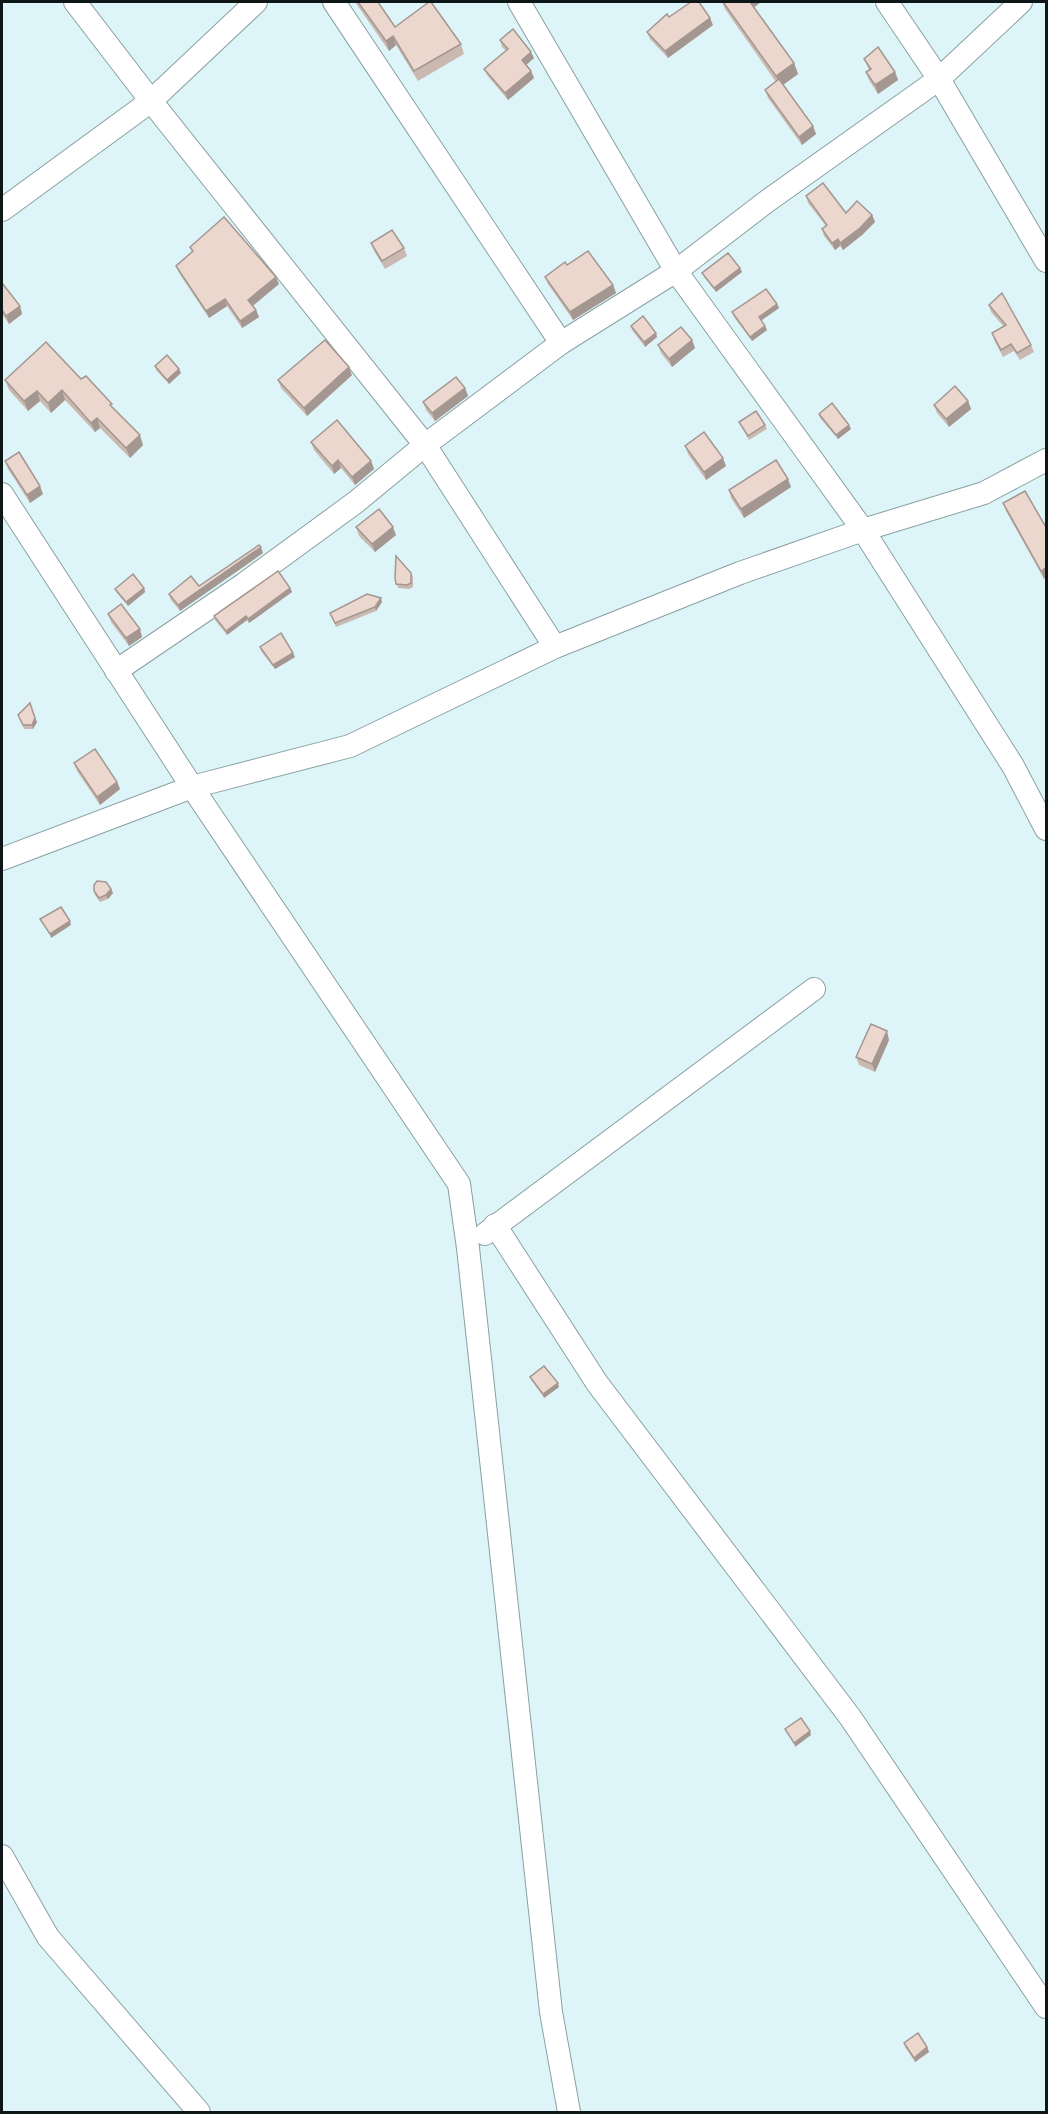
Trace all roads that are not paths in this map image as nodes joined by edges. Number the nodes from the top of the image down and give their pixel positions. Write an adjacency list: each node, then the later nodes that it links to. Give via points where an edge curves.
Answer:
1 (75, 2): 8 (street)
2 (256, 2): 8 (street)
3 (334, 2): 12 (street)
4 (519, 2): 11 (street)
5 (887, 2): 7 (street)
6 (1021, 2): 7 (street)
7 (939, 79): 10 (street); 11 (street)
8 (151, 101): 9 (street); 13 (street)
9 (2, 210)
10 (1047, 261)
11 (676, 271): 12 (street); 16 (street)
12 (561, 343): 13 (street)
13 (425, 445): 17 (street); 18 (street, via 356,502 244,584)
14 (1047, 460): 16 (street, via 984,493)
15 (2, 494): 18 (street)
16 (863, 530): 17 (street, via 740,573); 20 (street, via 1013,766)
17 (555, 647): 19 (street, via 350,746)
18 (116, 671): 19 (street)
19 (192, 787): 21 (street); 24 (street, via 459,1184)
20 (1047, 829)
21 (2, 859)
22 (814, 989): 23 (street)
23 (495, 1225): 24 (street); 26 (street, via 597,1383 850,1717)
24 (468, 1248): 28 (street, via 551,2012)
25 (2, 1856): 27 (street, via 48,1936)
26 (1047, 2007)
27 (199, 2112)
28 (569, 2112)

